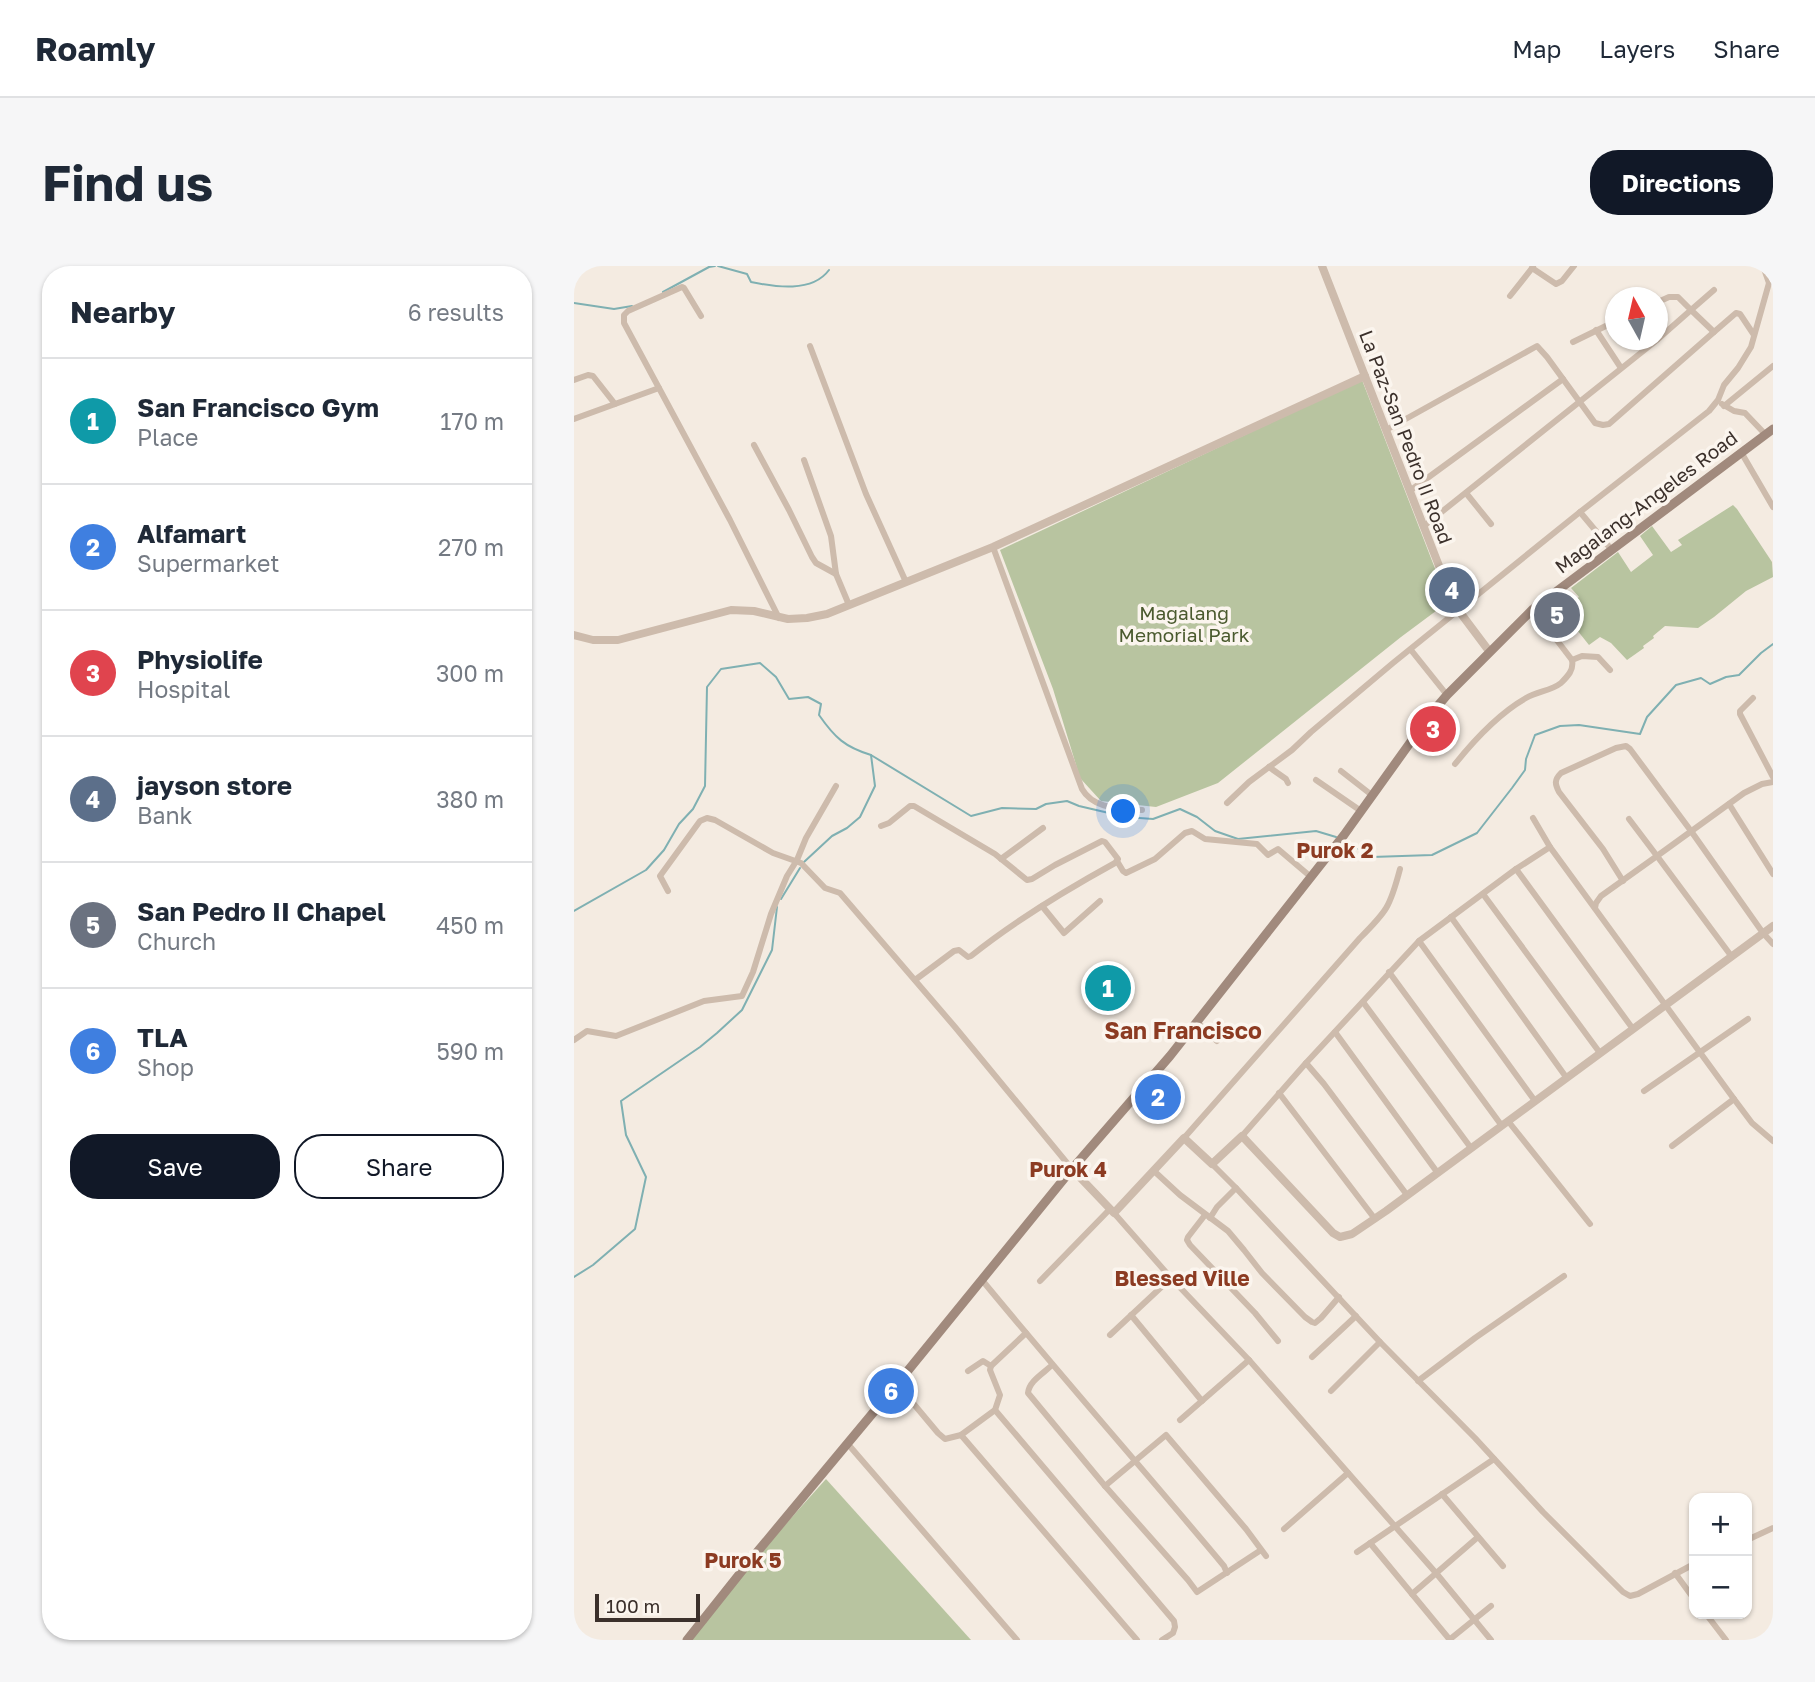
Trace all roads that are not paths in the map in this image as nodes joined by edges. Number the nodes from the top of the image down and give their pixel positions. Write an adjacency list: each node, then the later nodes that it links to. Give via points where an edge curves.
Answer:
1 (1322, 266): 22 (street, La Paz-San Pedro II Road)
2 (1574, 266): 4 (street, via 1556,284)
3 (1763, 266): 6 (street)
4 (1533, 267): 8 (street)
5 (1773, 273): 6 (street)
6 (1769, 283): 16 (street)
7 (1714, 290): 10 (street)
8 (1510, 296)
9 (1668, 297): 10 (street, via 1678,297)
10 (1691, 310): 14 (street); 15 (street)
11 (701, 316): 25 (street, via 684,288 624,315)
12 (1605, 326): 13 (street)
13 (1596, 330): 17 (street); 21 (street)
14 (1668, 330)
15 (1714, 332): 16 (street, via 1738,313); 27 (street, via 1609,424 1595,422)
16 (1754, 335): 26 (street)
17 (1573, 342)
18 (810, 346): 45 (street, via 866,494)
19 (1643, 350): 21 (street)
20 (1773, 366): 29 (street)
21 (1621, 368): 27 (street)
22 (1365, 376): 31 (street, La Paz-San Pedro II Road); 42 (street)
23 (1563, 379): 27 (street); 31 (street, via 1540,348 1534,347); 36 (street)
24 (574, 380): 28 (street, via 593,376)
25 (659, 387): 28 (street); 49 (street)
26 (1718, 400): 29 (street); 39 (street)
27 (1580, 402): 37 (street)
28 (615, 404): 30 (street)
29 (1724, 406): 32 (street, via 1745,413)
30 (574, 419)
31 (1386, 430): 36 (street, La Paz-San Pedro II Road)
32 (1769, 431): 34 (main road, Magalang-Angeles Road)
33 (754, 445): 44 (street, via 812,557)
34 (1741, 452): 38 (street); 43 (main road, Magalang-Angeles Road)
35 (804, 460): 44 (street, via 831,536)
36 (1410, 490): 41 (street, La Paz-San Pedro II Road)
37 (1466, 493): 40 (street); 41 (street)
38 (1773, 507)
39 (1580, 512): 43 (street); 48 (street)
40 (1490, 524)
41 (1424, 526): 48 (street, La Paz-San Pedro II Road)
42 (993, 547): 45 (street); 67 (street, via 1082,789 1098,804)
43 (1611, 549): 47 (main road, Magalang-Angeles Road)
44 (836, 573): 46 (street)
45 (906, 582): 46 (street)
46 (849, 605): 49 (street, via 807,618)
47 (1534, 609): 52 (main road, Magalang-Angeles Road); 53 (street)
48 (1460, 611): 51 (street); 52 (street, La Paz-San Pedro II Road)
49 (779, 618): 50 (street, via 731,610 618,640)
50 (574, 635)
51 (1411, 650): 55 (street); 58 (street)
52 (1489, 651): 55 (main road, Magalang-Angeles Road)
53 (1572, 660): 54 (street, via 1598,657); 57 (street, via 1571,672 1562,681 1507,711)
54 (1610, 670)
55 (1447, 695): 64 (main road, Magalang-Angeles Road)
56 (1753, 698): 61 (street, via 1740,714)
57 (1455, 764)
58 (1269, 767): 62 (street); 65 (street)
59 (1341, 771): 64 (street)
60 (1317, 780): 68 (street)
61 (1773, 780): 66 (street)
62 (1288, 783)
63 (836, 786): 77 (street)
64 (1373, 796): 68 (main road, Magalang-Angeles Road)
65 (1227, 803)
66 (1729, 804): 73 (street); 81 (street)
67 (1142, 810)
68 (1362, 811): 82 (main road, Magalang-Angeles Road)
69 (1533, 818): 74 (street)
70 (1629, 819): 75 (street)
71 (881, 826): 76 (street, via 914,806)
72 (1042, 828): 76 (street)
73 (1691, 831): 75 (street); 83 (street, via 1627,747 1561,773 1555,783 1559,792); 91 (street)
74 (1550, 847): 80 (street); 88 (street)
75 (1657, 856): 83 (street); 94 (street)
76 (1001, 859): 78 (street, via 1029,880 1102,841)
77 (797, 860): 84 (street, via 773,853 706,818 660,876); 96 (street, via 825,888 840,893); 103 (street, via 786,876 742,996 704,1000 616,1036 587,1031)
78 (1117, 862): 82 (street, via 1126,873 1155,859 1192,831 1205,839 1257,844 1268,855 1278,849); 87 (street)
79 (1400, 869): 115 (street, via 1383,915)
80 (1516, 869): 85 (street); 101 (street)
81 (1773, 874)
82 (1311, 877): 100 (main road, Magalang-Angeles Road)
83 (1623, 881): 88 (street, via 1601,896)
84 (668, 891)
85 (1483, 894): 89 (street); 106 (street)
86 (1100, 901): 87 (street, via 1064,933)
87 (1042, 906): 96 (street, via 971,956 954,951)
88 (1595, 908): 98 (street)
89 (1451, 917): 92 (street); 108 (street)
90 (1773, 926): 91 (street)
91 (1763, 933): 93 (street); 94 (street)
92 (1419, 941): 95 (street); 112 (street)
93 (1773, 944)
94 (1732, 957): 98 (street)
95 (1390, 972): 97 (street); 113 (street)
96 (915, 980): 120 (street)
97 (1363, 1002): 102 (street); 118 (street)
98 (1666, 1005): 101 (street); 105 (street)
99 (1748, 1019): 105 (street)
100 (1197, 1022): 104 (street); 120 (main road, Magalang-Angeles Road)
101 (1633, 1029): 106 (street)
102 (1335, 1032): 107 (street); 122 (street)
103 (574, 1040)
104 (1217, 1041)
105 (1701, 1053): 109 (street); 111 (street)
106 (1600, 1054): 108 (street)
107 (1306, 1063): 110 (street); 124 (street)
108 (1566, 1077): 112 (street)
109 (1644, 1091)
110 (1279, 1093): 114 (street); 127 (street)
111 (1734, 1100): 116 (street); 117 (street)
112 (1535, 1101): 113 (street)
113 (1505, 1123): 118 (street); 128 (street)
114 (1242, 1136): 119 (street); 127 (street, via 1333,1233 1340,1237 1352,1234)
115 (1184, 1138): 119 (street); 121 (street)
116 (1773, 1141)
117 (1672, 1146)
118 (1471, 1148): 122 (street)
119 (1212, 1164): 123 (street)
120 (1072, 1169): 125 (street); 131 (main road, Magalang-Angeles Road)
121 (1154, 1171): 125 (street); 126 (street)
122 (1437, 1172): 124 (street)
123 (1236, 1188): 126 (street); 133 (street)
124 (1407, 1195): 127 (street)
125 (1112, 1211): 130 (street); 132 (street)
126 (1207, 1217): 133 (street, via 1228,1231 1262,1273 1312,1322); 138 (street, via 1187,1240)
127 (1375, 1219)
128 (1590, 1224)
129 (1564, 1276): 145 (street)
130 (1171, 1278): 134 (street); 141 (street)
131 (982, 1280): 136 (street); 146 (main road, Magalang-Angeles Road)
132 (1041, 1281)
133 (1339, 1297): 135 (street)
134 (1131, 1315): 137 (street); 148 (street)
135 (1356, 1316): 139 (street); 140 (street)
136 (1026, 1334): 142 (street); 143 (street)
137 (1110, 1335)
138 (1278, 1341)
139 (1380, 1342): 145 (street); 147 (street)
140 (1312, 1357)
141 (1249, 1360): 148 (street); 155 (street)
142 (1052, 1365): 154 (street); 156 (street, via 1031,1383 1028,1393)
143 (991, 1366): 144 (street, via 983,1361); 149 (street, via 1000,1395)
144 (968, 1371)
145 (1418, 1381): 153 (street)
146 (897, 1384): 151 (street, via 945,1439); 152 (main road, Magalang-Angeles Road)
147 (1331, 1391)
148 (1202, 1401): 150 (street)
149 (995, 1410): 151 (street); 178 (street, via 1174,1621 1173,1633)
150 (1180, 1420)
151 (961, 1435): 177 (street)
152 (847, 1443): 175 (main road, Magalang-Angeles Road); 176 (street)
153 (1493, 1459): 157 (street); 169 (street, via 1623,1592 1638,1594)
154 (1136, 1460): 156 (street); 167 (street); 167 (street, via 1166,1435 1246,1529 1264,1553)
155 (1348, 1473): 158 (street); 160 (street)
156 (1105, 1486): 167 (street, via 1197,1592)
157 (1442, 1494): 158 (street); 161 (street)
158 (1394, 1526): 163 (street); 168 (street)
159 (1773, 1528): 162 (street)
160 (1284, 1529)
161 (1478, 1537): 165 (street); 168 (street)
162 (1752, 1538)
163 (1370, 1543): 164 (street); 171 (street)
164 (1357, 1552)
165 (1503, 1566)
166 (1689, 1566): 169 (street)
167 (1227, 1573)
168 (1436, 1573): 171 (street); 174 (street)
169 (1675, 1573): 170 (street)
170 (1689, 1592)
171 (1412, 1594): 179 (street)
172 (1491, 1606): 174 (street)
173 (1710, 1619): 181 (street)
174 (1474, 1620): 179 (street); 180 (street)
175 (687, 1640)
176 (1017, 1640)
177 (1137, 1640)
178 (1162, 1640)
179 (1450, 1640)
180 (1491, 1640)
181 (1726, 1640)

